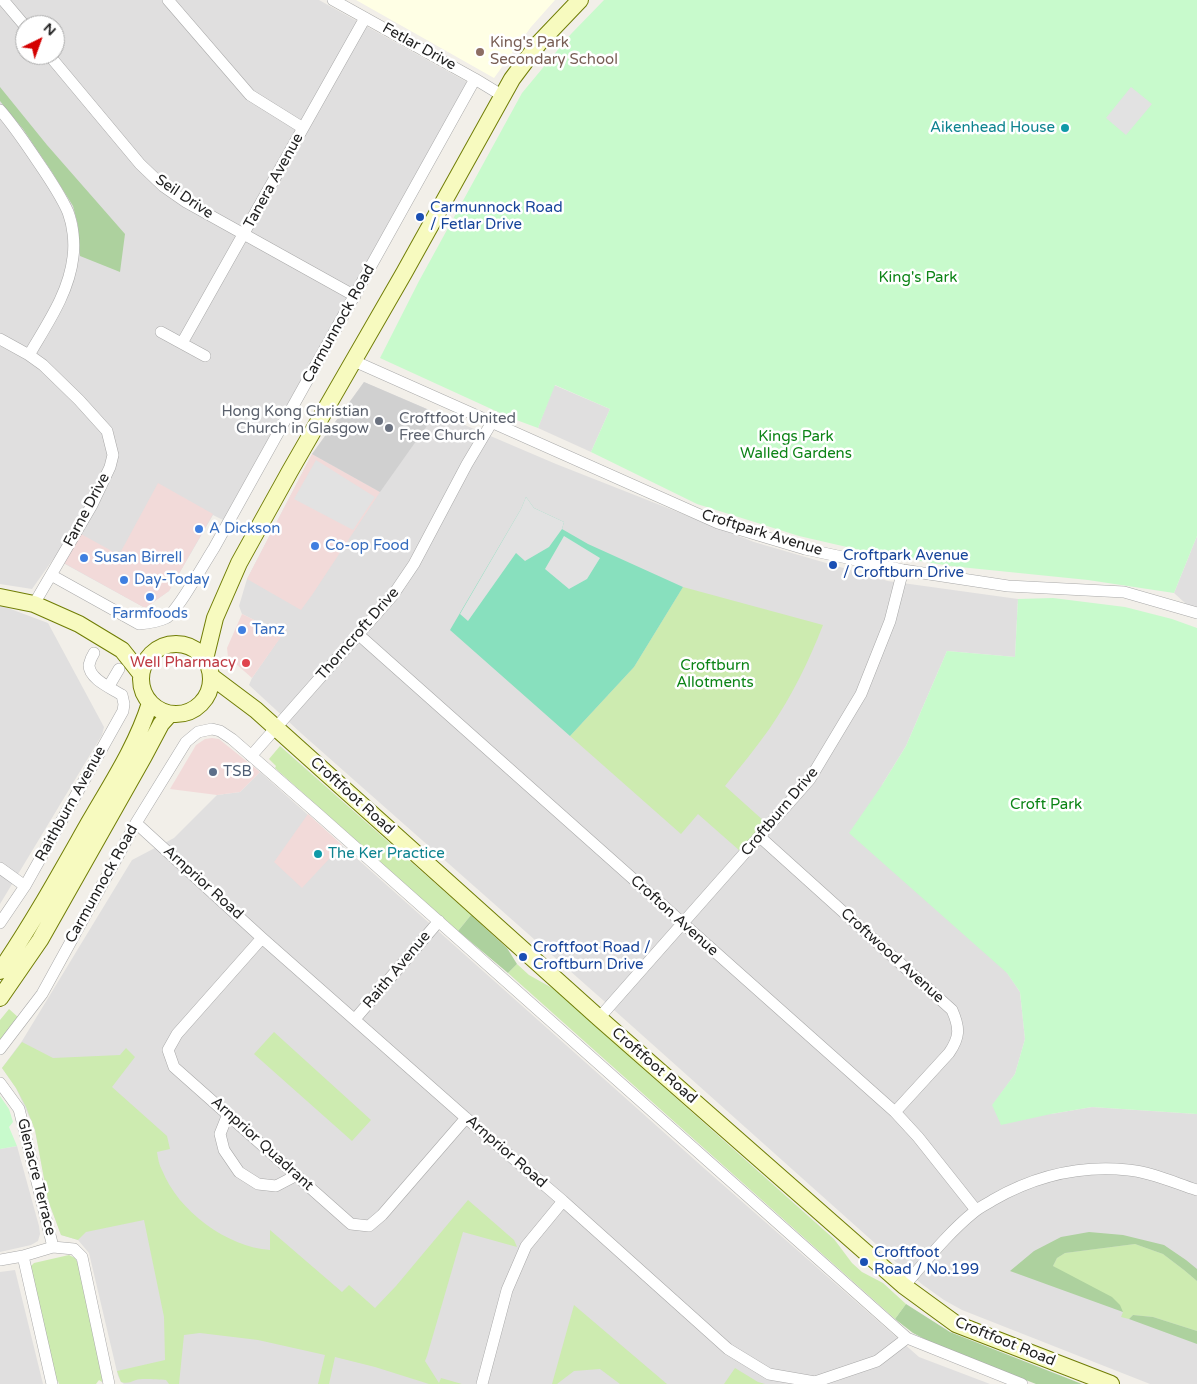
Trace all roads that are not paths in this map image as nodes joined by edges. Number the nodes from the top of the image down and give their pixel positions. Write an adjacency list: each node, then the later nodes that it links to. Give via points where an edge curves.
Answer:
1 (3, 0): 5 (street)
2 (168, 0): 11 (street, via 250,95)
3 (334, 0): 6 (street, Fetlar Drive)
4 (580, 0): 9 (main road, Carmunnock Road, via 539,43 512,78)
5 (16, 15)
6 (365, 18): 8 (street, Fetlar Drive); 11 (street, Tanera Avenue)
7 (57, 65): 12 (street, Seil Drive, via 140,164 163,186)
8 (475, 79): 9 (street, Fetlar Drive); 13 (street, Carmunnock Road)
9 (503, 96): 19 (main road, Carmunnock Road)
10 (0, 110): 17 (street, via 59,194 72,232 73,257 69,275 58,305)
11 (303, 128): 12 (street, Tanera Avenue)
12 (244, 234): 13 (street, Seil Drive); 16 (street, Tanera Avenue)
13 (355, 296): 22 (street, Carmunnock Road, via 214,548 168,618 140,624)
14 (161, 332): 16 (street)
15 (0, 339): 17 (street, Farne Drive)
16 (182, 343): 18 (street)
17 (29, 355): 22 (street, Farne Drive, via 79,400 107,431 113,454 92,505)
18 (205, 356)
19 (354, 361): 20 (street, Croftpark Avenue); 26 (main road, Carmunnock Road, via 239,563)
20 (492, 422): 21 (street, Croftpark Avenue, via 718,523 805,548); 27 (street, Thorncroft Drive, via 414,564 393,595)
21 (903, 570): 25 (street, Croftpark Avenue, via 1008,586 1124,592); 44 (street, Croftburn Drive, via 890,621 861,694 810,779)
22 (51, 575): 24 (street, Farne Drive)
23 (0, 597): 24 (main road)
24 (34, 604): 29 (main road, via 79,624)
25 (1197, 613)
26 (215, 618): 28 (main road, via 196,637); 32 (main road)
27 (358, 635): 41 (street, Thorncroft Drive); 49 (street, Crofton Avenue)
28 (182, 644): 30 (main road, via 166,645); 32 (main road, via 192,647)
29 (122, 650): 30 (main road); 34 (main road)
30 (154, 651): 34 (main road)
31 (94, 653): 36 (street, Raithburn Avenue, via 89,664 92,673)
32 (205, 659): 35 (main road)
33 (119, 669): 36 (street)
34 (141, 674): 39 (main road, via 142,689)
35 (212, 677): 37 (main road, Croftfoot Road); 38 (main road)
36 (109, 686): 46 (street, Raithburn Avenue, via 122,695 123,711)
37 (232, 692): 38 (main road); 41 (main road, Croftfoot Road)
38 (207, 696): 40 (main road, via 198,706 183,714)
39 (150, 703): 40 (main road); 51 (main road, via 122,766)
40 (170, 715): 52 (main road, Carmunnock Road, via 161,724 40,940)
41 (276, 728): 42 (street, Thorncroft Drive); 53 (main road, Croftfoot Road)
42 (251, 756): 43 (street, Carmunnock Road, via 220,732 198,732 186,742); 47 (street)
43 (136, 823): 50 (street, Arnprior Road); 55 (street, Carmunnock Road, via 42,994)
44 (760, 837): 49 (street, Croftburn Drive); 57 (street, Croftwood Avenue, via 952,1010 957,1022 956,1043)
45 (0, 868): 46 (street)
46 (25, 886): 48 (street, Raithburn Avenue)
47 (438, 921): 54 (street, Raith Avenue); 68 (street)
48 (0, 923)
49 (683, 924): 53 (street, Croftburn Drive); 57 (street, Crofton Avenue)
50 (262, 938): 54 (street, Arnprior Road); 58 (street, Arnprior Quadrant, via 177,1034 168,1050 174,1067)
51 (0, 971)
52 (0, 998)
53 (599, 1018): 67 (main road, Croftfoot Road)
54 (355, 1019): 59 (street, Arnprior Road)
55 (0, 1049)
56 (0, 1083): 64 (street, Glenacre Terrace, via 19,1110)
57 (895, 1112): 63 (street, Crofton Avenue)
58 (228, 1114): 60 (street, Arnprior Quadrant); 60 (street, via 220,1134 224,1150 239,1172 258,1184 276,1186)
59 (466, 1118): 60 (street, Arnprior Quadrant, via 369,1226 351,1224); 62 (street, Arnprior Road)
60 (297, 1175)
61 (1197, 1190): 63 (street, via 1129,1170 1095,1168 1036,1179)
62 (563, 1201): 68 (street, Arnprior Road, via 728,1349 769,1374 814,1382 877,1361); 71 (street, via 522,1254 507,1290)
63 (976, 1210): 67 (street, via 954,1229)
64 (53, 1247): 65 (street, Glenacre Terrace); 70 (street, Glenacre Terrace, via 74,1249 82,1257)
65 (23, 1256): 66 (street, Glenacre Terrace); 69 (street)
66 (0, 1260)
67 (904, 1286): 73 (main road, Croftfoot Road, via 956,1324)
68 (907, 1338): 72 (street)
69 (52, 1384)
70 (110, 1384)
71 (482, 1384)
72 (1022, 1384)
73 (1110, 1384)

